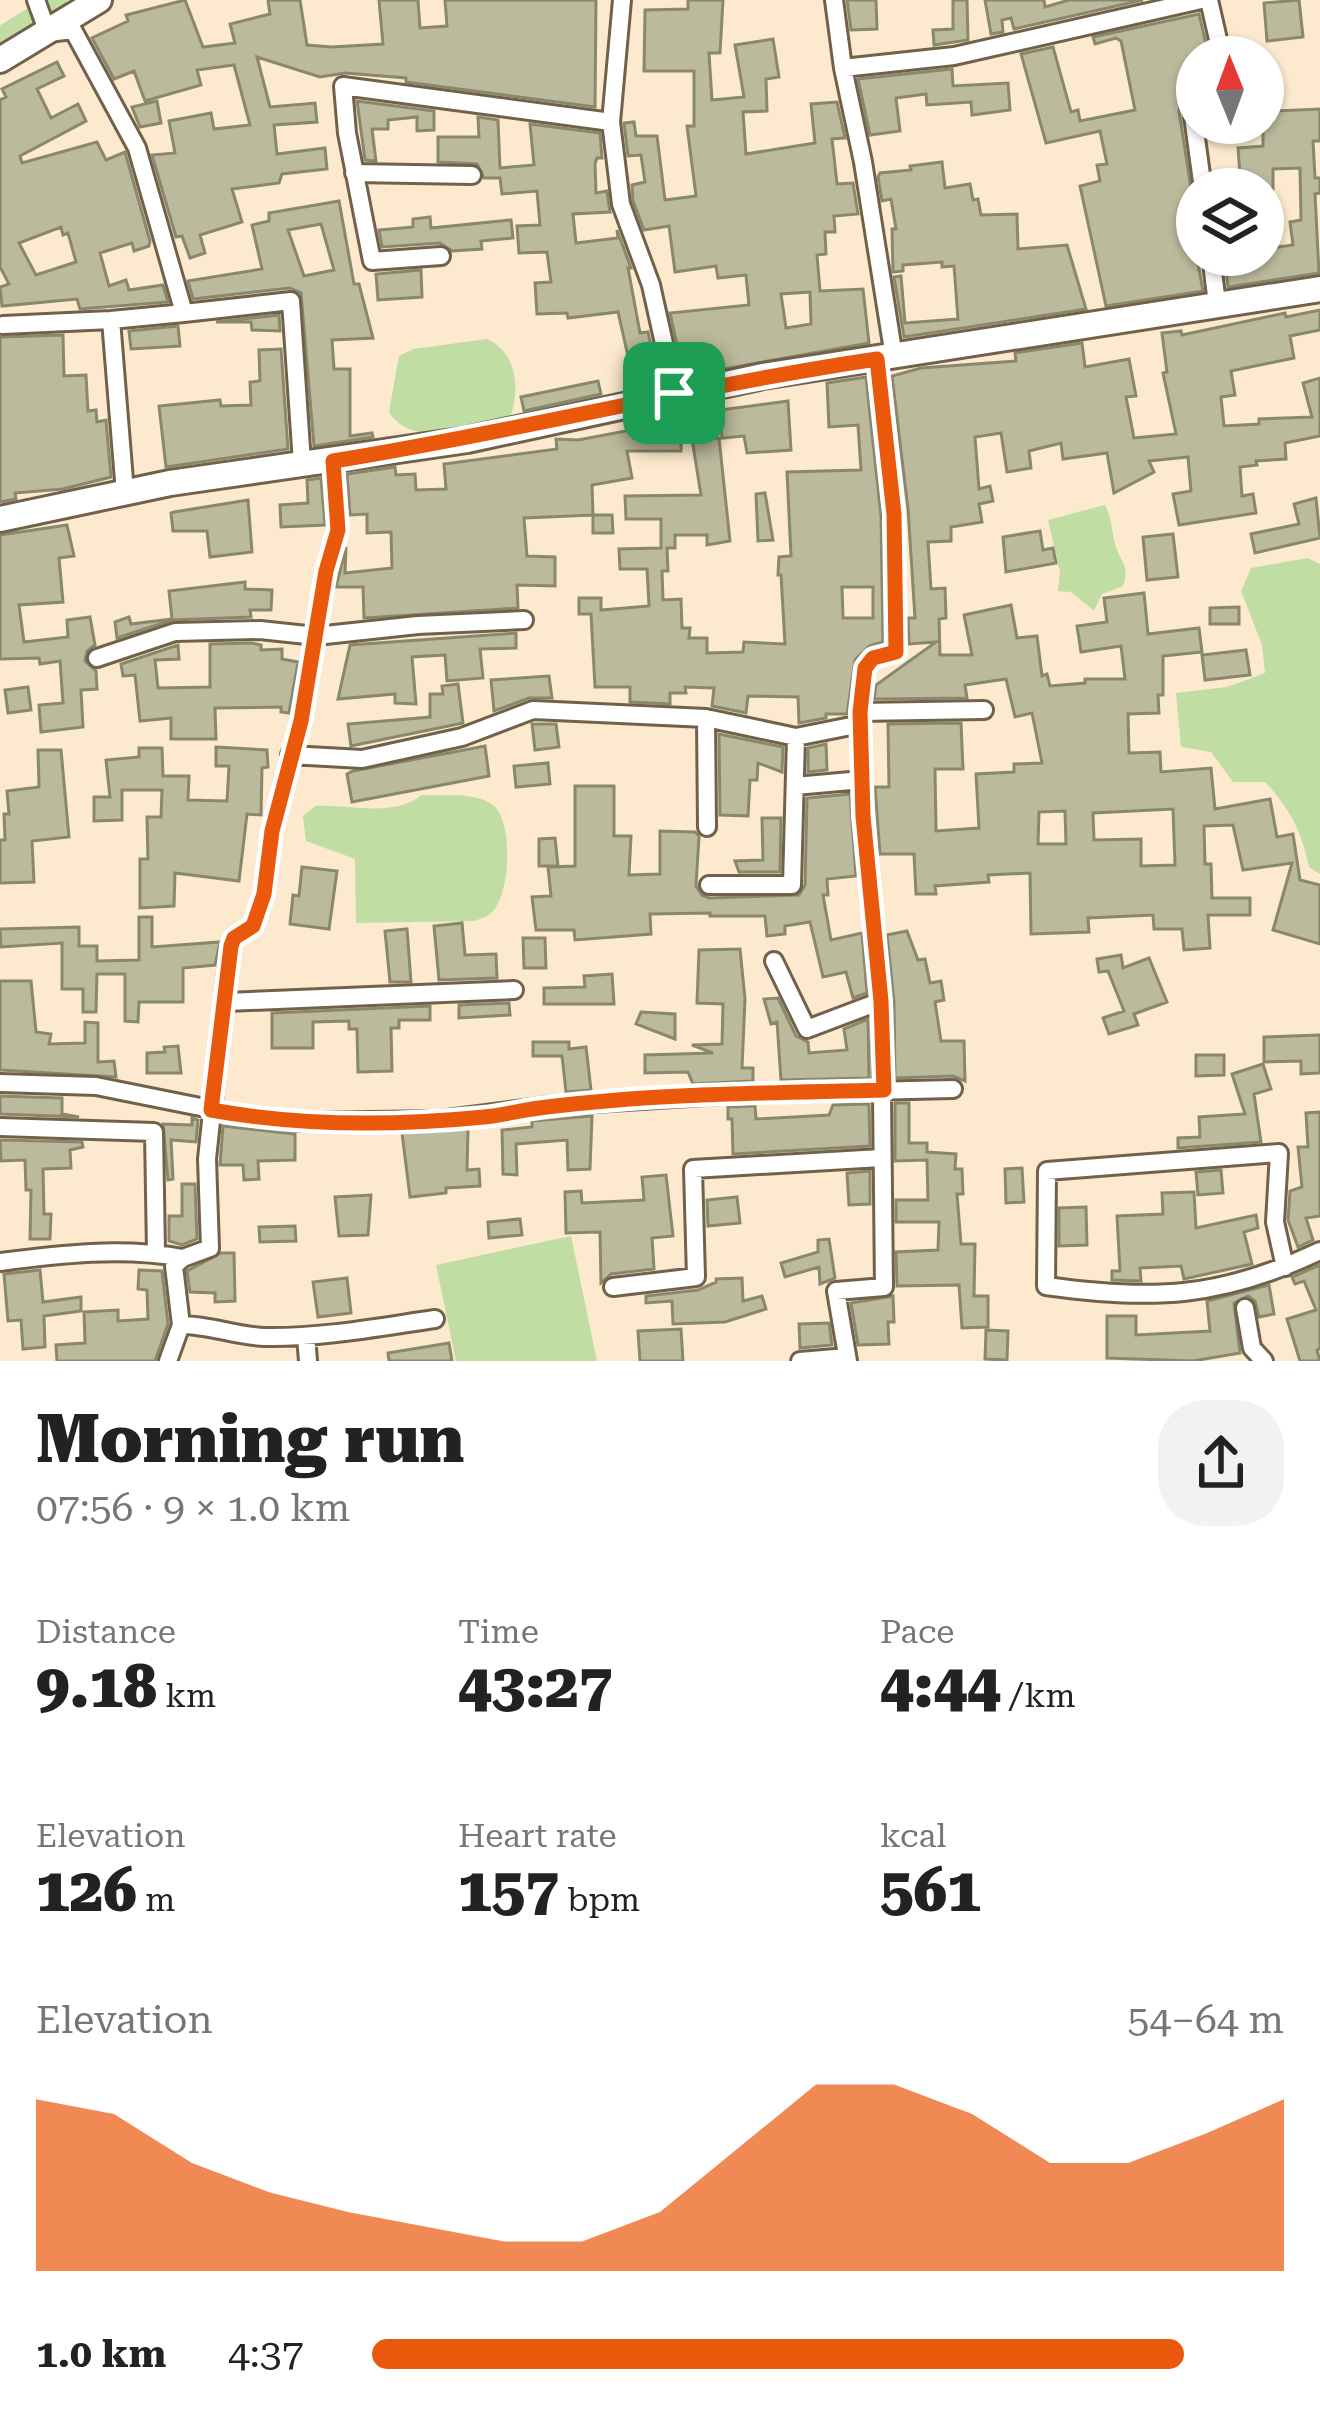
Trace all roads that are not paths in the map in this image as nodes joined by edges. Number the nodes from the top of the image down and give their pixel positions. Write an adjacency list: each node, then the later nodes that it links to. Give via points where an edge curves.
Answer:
1 (35, 0): 6 (street)
2 (99, 0): 6 (street)
3 (622, 0): 10 (street)
4 (834, 0): 9 (street)
5 (1205, 0): 7 (street); 9 (street, via 954,56)
6 (48, 32): 8 (street); 17 (street, via 73,30 137,148)
7 (1216, 36)
8 (0, 60)
9 (843, 68): 20 (street)
10 (611, 122): 11 (street, via 343,86); 21 (street, via 621,204 651,284)
11 (354, 173): 12 (street); 13 (street, via 372,261)
12 (472, 175)
13 (441, 256)
14 (1214, 276): 16 (street)
15 (1320, 290): 16 (street)
16 (1217, 304): 20 (street)
17 (184, 313): 18 (street); 23 (street, via 291,301)
18 (111, 320): 19 (street); 24 (street)
19 (3, 325)
20 (886, 358): 21 (street); 31 (street, via 896,652 865,668)
21 (674, 393): 22 (street)
22 (333, 461): 23 (street); 27 (street, via 338,530)
23 (302, 463): 24 (street)
24 (125, 494): 25 (street)
25 (0, 519)
26 (524, 620): 27 (street)
27 (316, 636): 28 (street, via 175,632); 33 (street)
28 (97, 658)
29 (983, 710): 31 (street)
30 (706, 718): 32 (street); 33 (street, via 533,710 362,760); 36 (street)
31 (861, 718): 32 (street); 34 (street)
32 (796, 737): 35 (street)
33 (290, 755): 41 (street, via 264,894 253,926 231,946)
34 (862, 780): 35 (street); 40 (street)
35 (795, 787): 37 (street, via 792,885)
36 (706, 827)
37 (709, 885)
38 (774, 961): 40 (street, via 807,1029)
39 (514, 990): 41 (street)
40 (881, 1001): 44 (street)
41 (227, 1002): 46 (street)
42 (0, 1082): 45 (street, via 96,1086)
43 (952, 1089): 44 (street)
44 (884, 1090): 46 (street, via 548,1106 440,1120 301,1122); 49 (street)
45 (153, 1098): 46 (street); 48 (street)
46 (211, 1110): 52 (street, via 210,1249)
47 (0, 1127): 48 (street)
48 (154, 1132): 51 (street)
49 (881, 1158): 55 (street, via 693,1169 696,1277); 60 (street, via 884,1286 836,1291)
50 (1320, 1251): 54 (street)
51 (155, 1252): 52 (street); 53 (street)
52 (184, 1258): 58 (street, via 174,1266)
53 (0, 1262)
54 (1285, 1267): 54 (street, via 1275,1222 1279,1153 1047,1171 1046,1286 1123,1297 1196,1292)
55 (613, 1287)
56 (1246, 1308): 64 (street, via 1252,1348)
57 (436, 1319): 59 (street)
58 (181, 1325): 59 (street); 61 (street)
59 (306, 1336): 62 (street)
60 (848, 1359): 63 (street)
61 (168, 1361)
62 (308, 1361)
63 (800, 1361)
64 (1264, 1361)

